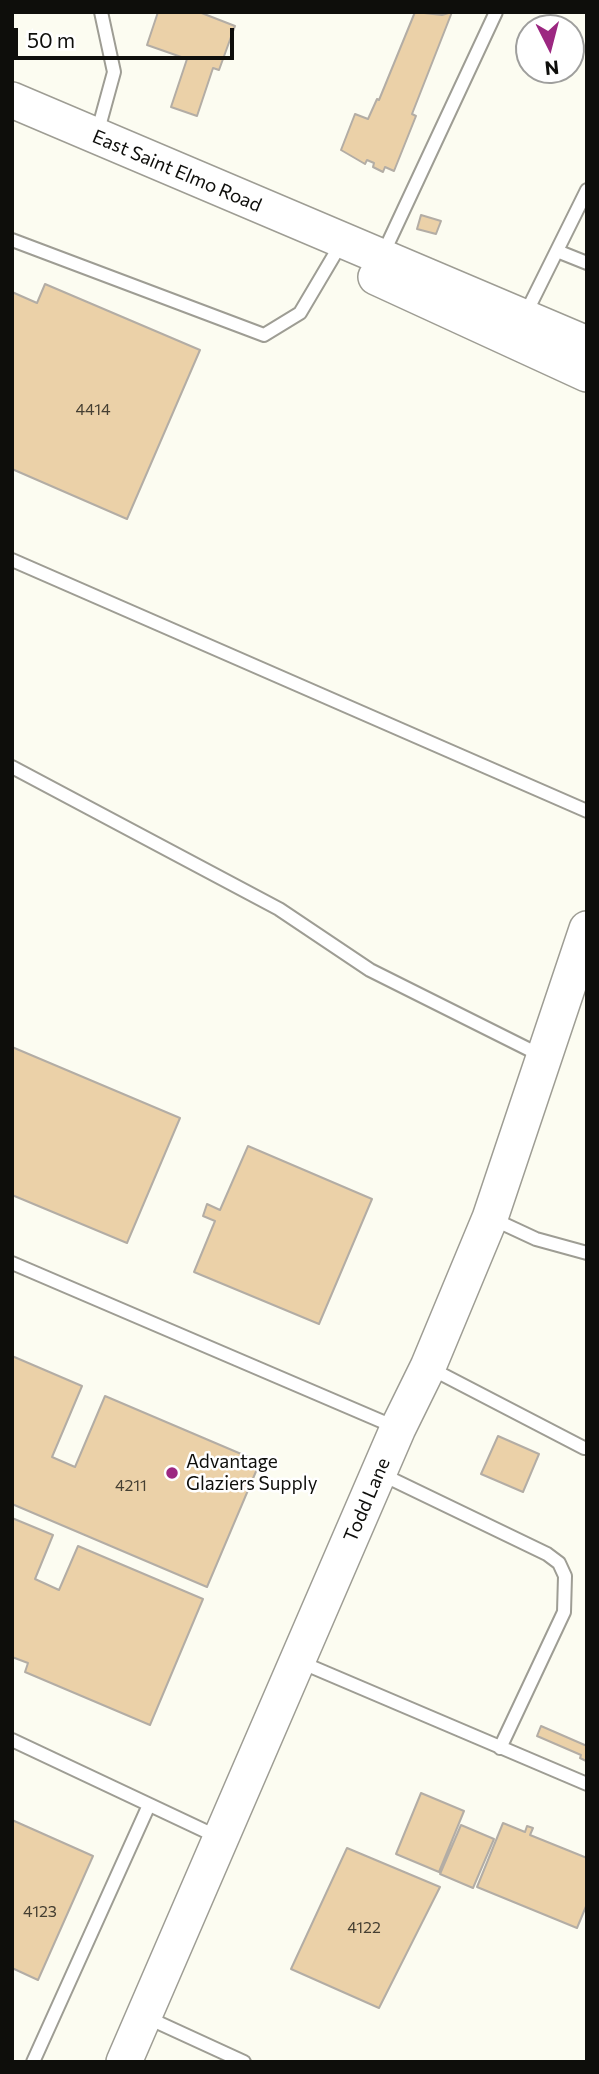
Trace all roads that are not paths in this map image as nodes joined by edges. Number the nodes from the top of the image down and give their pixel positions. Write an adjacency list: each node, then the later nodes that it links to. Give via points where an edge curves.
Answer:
1 (101, 12): 4 (lane, via 114,72)
2 (496, 12): 9 (lane)
3 (12, 100): 4 (street, East Saint Elmo Road)
4 (96, 136): 7 (street, East Saint Elmo Road)
5 (587, 191): 8 (lane)
6 (12, 240): 7 (lane, via 264,335 300,313)
7 (342, 242): 9 (street, East Saint Elmo Road); 13 (street, East Saint Elmo Road, via 380,282)
8 (557, 251): 10 (lane); 11 (lane)
9 (382, 257): 11 (street, East Saint Elmo Road)
10 (587, 263)
11 (523, 318): 12 (street, East Saint Elmo Road)
12 (587, 344)
13 (587, 373)
14 (12, 559): 16 (lane)
15 (12, 767): 18 (lane, via 279,909 370,970)
16 (587, 811)
17 (587, 929): 18 (street, Todd Lane)
18 (542, 1056): 19 (street, Todd Lane)
19 (490, 1218): 20 (lane, via 536,1239); 22 (street, Todd Lane)
20 (587, 1253)
21 (12, 1263): 23 (lane)
22 (428, 1367): 23 (street, Todd Lane); 24 (lane)
23 (398, 1428): 25 (street, Todd Lane)
24 (584, 1448)
25 (379, 1473): 26 (street, Todd Lane); 28 (lane, via 547,1554 559,1563 565,1576 564,1612)
26 (298, 1660): 28 (lane); 31 (street, Todd Lane)
27 (12, 1740): 30 (lane)
28 (500, 1748): 29 (lane)
29 (587, 1784)
30 (149, 1805): 31 (lane); 33 (lane)
31 (220, 1838): 32 (street, Todd Lane)
32 (143, 2015): 34 (street, Todd Lane); 35 (lane)
33 (33, 2062)
34 (124, 2062)
35 (244, 2062)

